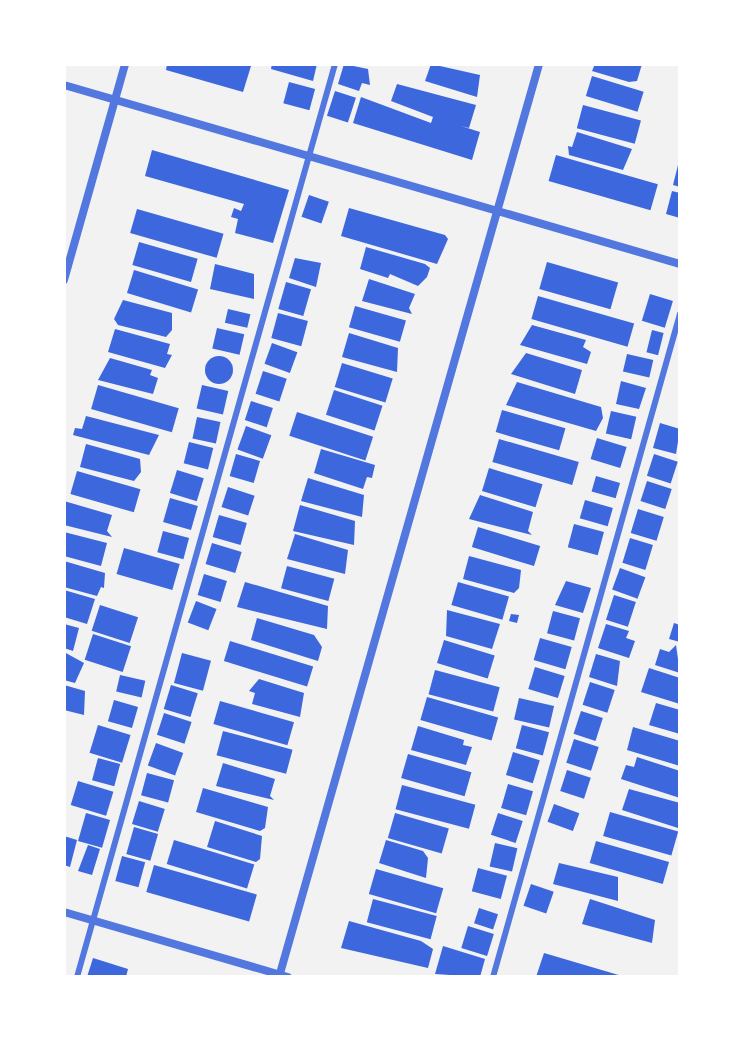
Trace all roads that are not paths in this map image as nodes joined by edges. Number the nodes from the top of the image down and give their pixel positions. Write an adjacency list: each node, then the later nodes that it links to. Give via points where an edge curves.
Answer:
1 (125, 64): 5 (street)
2 (335, 64): 6 (lane)
3 (539, 64): 7 (street)
4 (64, 85): 5 (street)
5 (115, 100): 6 (street); 9 (street)
6 (309, 156): 7 (street); 12 (lane)
7 (498, 211): 8 (street); 13 (street)
8 (680, 264)
9 (64, 280)
10 (680, 314): 15 (lane)
11 (64, 912): 12 (street)
12 (93, 920): 13 (street); 14 (lane)
13 (282, 976)
14 (77, 977)
15 (493, 977)

